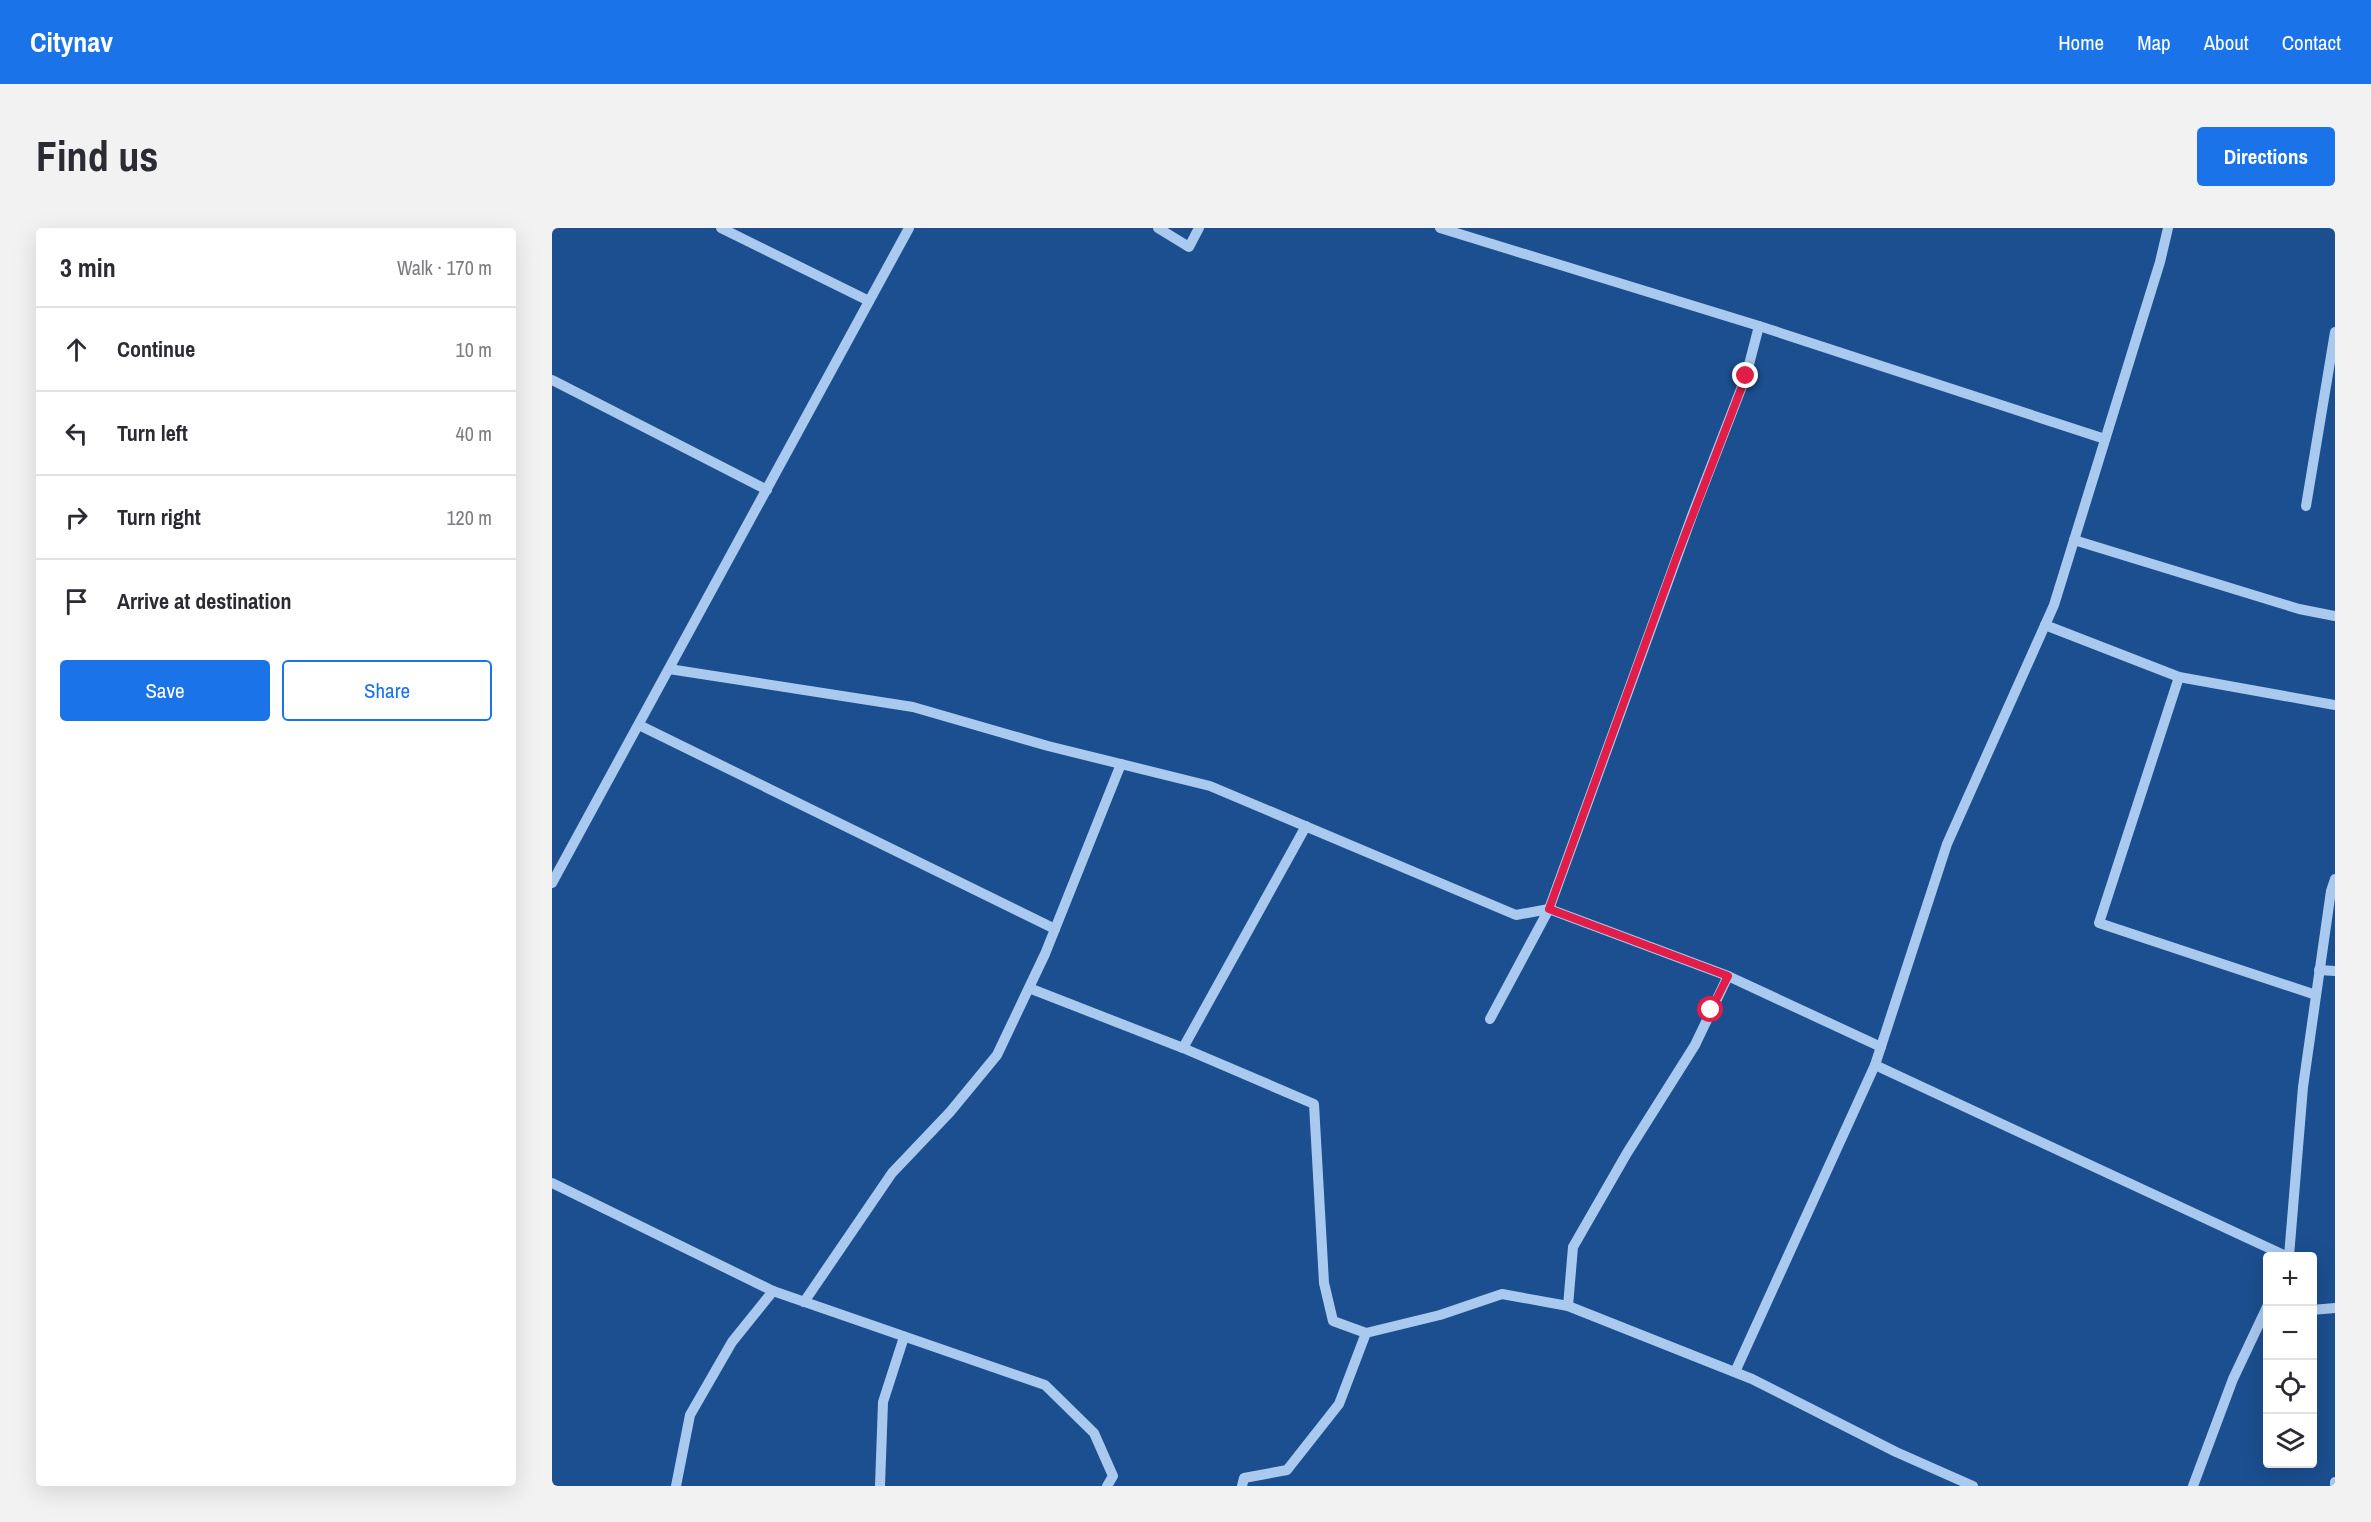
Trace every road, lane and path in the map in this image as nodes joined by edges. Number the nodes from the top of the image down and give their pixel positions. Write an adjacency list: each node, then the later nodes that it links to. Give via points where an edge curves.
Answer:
1 (721, 228): 7 (street)
2 (909, 228): 7 (street)
3 (1158, 228): 4 (street, via 1189,247)
4 (1199, 228)
5 (1440, 228): 8 (street)
6 (2168, 228): 11 (street)
7 (869, 301): 12 (street)
8 (1759, 326): 11 (street); 25 (street, via 1746,376)
9 (2335, 332): 13 (street)
10 (552, 380): 12 (street)
11 (2105, 439): 14 (street)
12 (767, 490): 17 (street)
13 (2306, 506)
14 (2074, 540): 15 (street, via 2299,609); 16 (street)
15 (2335, 616)
16 (2045, 625): 18 (street); 33 (street, via 1947,844)
17 (669, 669): 20 (street); 21 (street, via 913,707)
18 (2179, 677): 19 (street); 31 (street, via 2099,923)
19 (2335, 705)
20 (639, 725): 24 (street); 26 (street)
21 (1121, 764): 22 (street, via 1210,786); 26 (street)
22 (1306, 826): 25 (street, via 1516,915); 34 (street)
23 (2335, 879): 27 (street)
24 (552, 883)
25 (1549, 909): 29 (street); 32 (street)
26 (1055, 929): 30 (street)
27 (2319, 970): 28 (street); 31 (street)
28 (2335, 971)
29 (1728, 976): 33 (street); 41 (street, via 1695,1045 1573,1247)
30 (1029, 988): 34 (street); 40 (street, via 998,1055 892,1173)
31 (2316, 995): 38 (street, via 2303,1088)
32 (1490, 1019)
33 (1881, 1047): 35 (street)
34 (1183, 1048): 45 (street, via 1314,1104 1324,1283 1333,1321)
35 (1875, 1065): 37 (street); 47 (street)
36 (552, 1183): 39 (street)
37 (2277, 1252)
38 (2288, 1252)
39 (773, 1291): 40 (street); 48 (street, via 732,1342 690,1415)
40 (804, 1302): 46 (street)
41 (1568, 1306): 45 (street, via 1502,1294 1440,1315); 47 (street)
42 (2335, 1308): 43 (street)
43 (2317, 1310)
44 (2263, 1318): 53 (street, via 2233,1379)
45 (1366, 1333): 51 (street, via 1339,1404 1287,1470 1244,1478)
46 (904, 1337): 49 (street, via 883,1402); 50 (street, via 1045,1385 1094,1433 1113,1476)
47 (1735, 1372): 52 (street)
48 (676, 1486)
49 (880, 1486)
50 (1107, 1486)
51 (1242, 1486)
52 (1972, 1486)
53 (2193, 1486)

